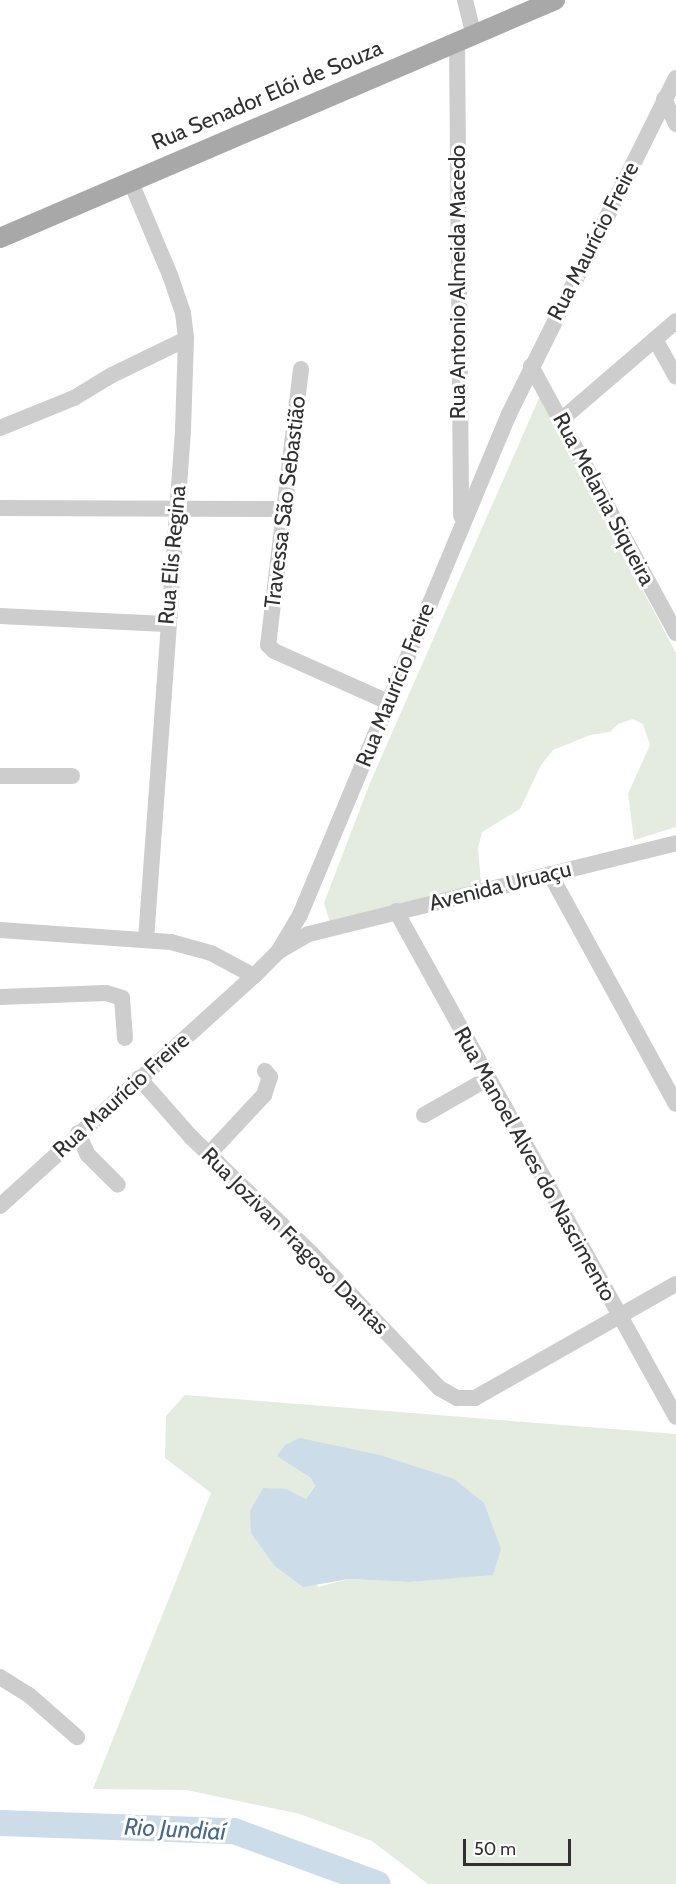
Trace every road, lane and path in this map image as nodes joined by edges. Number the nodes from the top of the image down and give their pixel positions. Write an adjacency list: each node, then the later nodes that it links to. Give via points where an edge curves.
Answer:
1 (465, 0): 3 (street, Rua Antonio Almeida Macedo)
2 (555, 0): 3 (main road, Rua Senador Elói de Souza)
3 (466, 40): 7 (main road, Rua Senador Elói de Souza, via 399,64); 20 (street, Rua Antonio Almeida Macedo)
4 (676, 78): 5 (street, Rua Maurício Freire)
5 (664, 99): 6 (street); 12 (street, Rua Maurício Freire)
6 (676, 124)
7 (130, 180): 8 (main road, Rua Senador Elói de Souza); 10 (street, Rua Elis Regina, via 170,275 183,313)
8 (0, 238)
9 (676, 321): 11 (street)
10 (186, 339): 16 (street, via 74,398); 18 (street, Rua Elis Regina)
11 (655, 339): 14 (street); 15 (street)
12 (531, 366): 15 (street, Rua Melania Siqueira); 20 (street, Rua Maurício Freire)
13 (301, 369): 19 (street, Travessa São Sebastião)
14 (676, 377)
15 (561, 420): 21 (street, Rua Melania Siqueira)
16 (0, 428)
17 (0, 508): 18 (street)
18 (175, 510): 19 (street); 23 (street, Rua Elis Regina)
19 (282, 510): 25 (street, Travessa São Sebastião, via 269,635 271,649)
20 (461, 521): 25 (street, Rua Maurício Freire)
21 (669, 604): 24 (street, Rua Melania Siqueira)
22 (0, 616): 23 (street)
23 (166, 624): 34 (street, Rua Elis Regina)
24 (676, 633)
25 (388, 702): 30 (street, Rua Maurício Freire)
26 (0, 776): 27 (street)
27 (72, 776)
28 (676, 843): 29 (street, Avenida Uruaçu)
29 (550, 874): 31 (street, Avenida Uruaçu); 42 (street)
30 (306, 900): 33 (street, via 314,926); 35 (street, Rua Maurício Freire)
31 (396, 911): 33 (street, Avenida Uruaçu); 41 (street, Rua Manoel Alves do Nascimento)
32 (0, 930): 34 (street)
33 (324, 930): 35 (street, Avenida Uruaçu)
34 (146, 940): 36 (street, via 211,952)
35 (278, 952): 36 (street, Rua Maurício Freire)
36 (254, 976): 40 (street, Rua Maurício Freire)
37 (0, 997): 38 (street, via 106,993 122,998)
38 (125, 1038)
39 (265, 1071): 45 (street, via 270,1077 264,1095)
40 (139, 1078): 44 (street, Rua Maurício Freire); 45 (street, Rua Jozivan Fragoso Dantas)
41 (487, 1079): 43 (street); 49 (street, Rua Manoel Alves do Nascimento)
42 (676, 1104)
43 (424, 1115)
44 (78, 1133): 46 (street, via 88,1155); 47 (street, Rua Maurício Freire)
45 (209, 1154): 49 (street, Rua Jozivan Fragoso Dantas, via 312,1254 439,1388 457,1398 475,1398)
46 (118, 1185)
47 (0, 1206)
48 (676, 1284): 49 (street)
49 (619, 1315): 50 (street, Rua Manoel Alves do Nascimento)
50 (676, 1417)
51 (0, 1677): 52 (street, via 29,1695)
52 (77, 1737)

